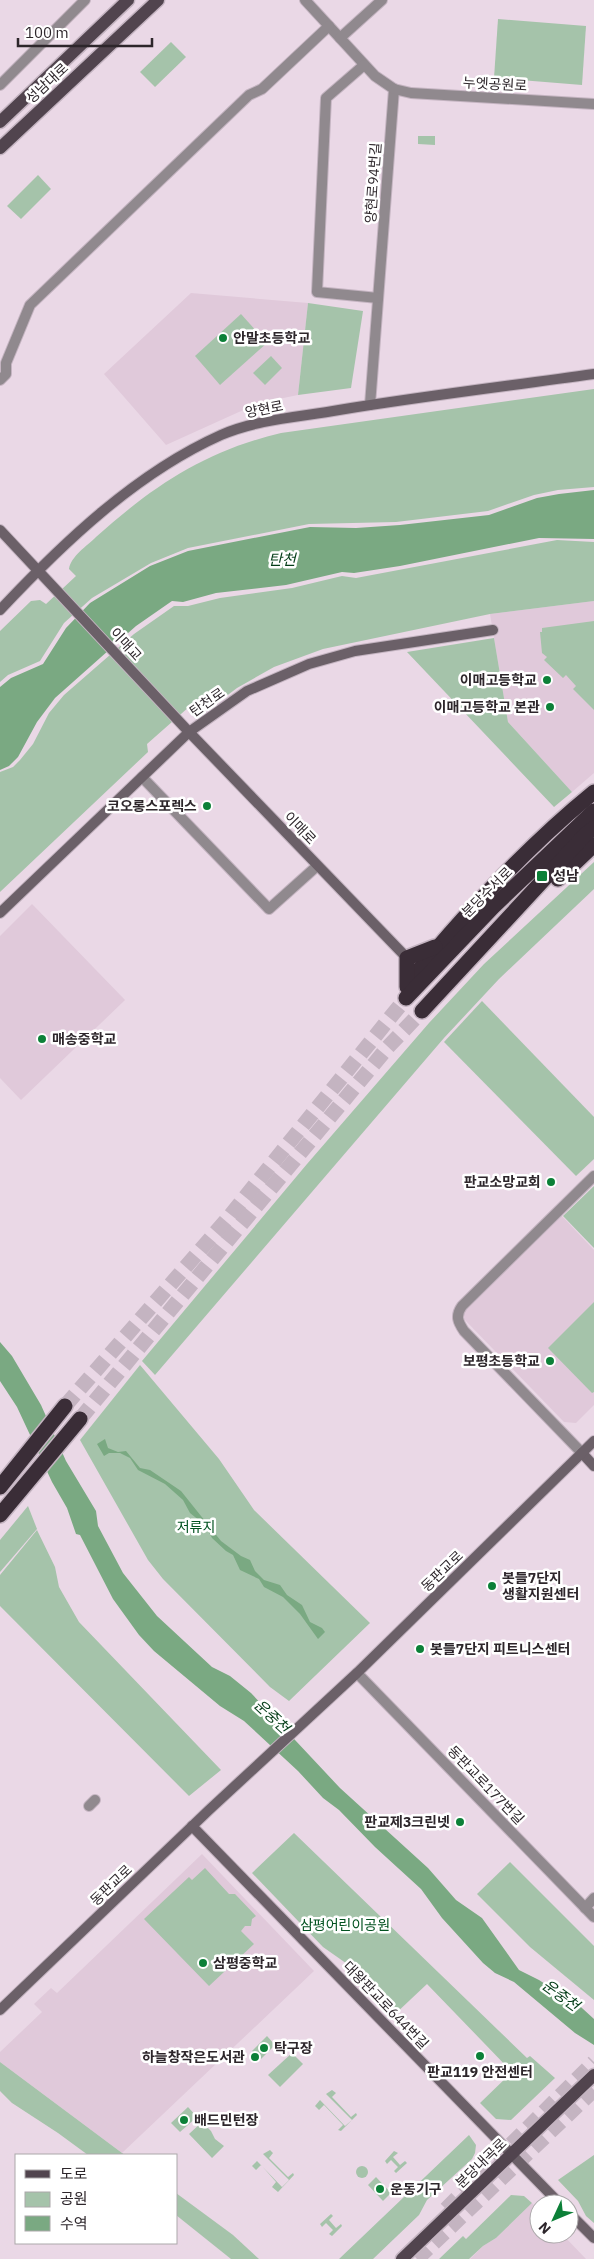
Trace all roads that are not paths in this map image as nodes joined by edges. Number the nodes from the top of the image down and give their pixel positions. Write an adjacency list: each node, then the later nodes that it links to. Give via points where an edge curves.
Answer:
1 (85, 0): 9 (street)
2 (128, 0): 12 (main road, 성남대로)
3 (158, 0): 13 (main road, 성남대로)
4 (305, 0): 6 (street)
5 (382, 0): 7 (street)
6 (329, 26): 7 (street); 16 (street, via 262,89 249,95 30,305 6,363 6,374)
7 (340, 38): 8 (street)
8 (364, 65): 10 (street); 14 (street, via 326,98 316,292)
9 (0, 84)
10 (394, 90): 11 (street, 누엣공원로, via 411,94); 14 (street, 양현로94번길)
11 (594, 104)
12 (0, 122)
13 (0, 148)
14 (378, 298): 17 (street, 양현로94번길)
15 (594, 374): 17 (main road, 양현로)
16 (0, 380)
17 (370, 405): 19 (main road, 양현로, via 249,425 194,448 135,486)
18 (0, 530): 19 (main road)
19 (38, 570): 20 (main road, 양현로); 22 (main road, 이매교)
20 (0, 610)
21 (492, 630): 23 (main road, 탄천로, via 355,651 309,664 247,691)
22 (175, 716): 23 (main road, 이매로)
23 (189, 732): 24 (main road, 탄천로); 29 (main road, 이매로)
24 (142, 777): 29 (street, via 269,909); 30 (main road, 탄천로)
25 (594, 792): 31 (highway, via 519,860)
26 (594, 811): 34 (highway, 분당수서로, via 493,907 403,1001)
27 (594, 828): 33 (highway)
28 (594, 845): 33 (highway)
29 (317, 866): 32 (main road, 이매로)
30 (0, 913)
31 (443, 941): 32 (highway, via 432,949); 34 (highway)
32 (407, 958): 34 (highway)
33 (458, 973): 35 (highway)
34 (408, 982)
35 (422, 1011)
36 (594, 1176): 40 (street, via 462,1306 457,1318 464,1331)
37 (62, 1409): 41 (highway)
38 (80, 1419): 45 (highway)
39 (594, 1441): 40 (main road, 동판교로)
40 (582, 1453): 42 (main road); 46 (main road, 동판교로)
41 (19, 1464): 43 (highway); 44 (highway)
42 (594, 1466)
43 (0, 1473)
44 (0, 1486)
45 (0, 1516)
46 (357, 1673): 47 (main road, 동판교로); 49 (street, 동판교로177번길)
47 (192, 1826): 51 (main road, 동판교로); 53 (main road, 대왕판교로644번길)
48 (594, 1898): 49 (street)
49 (585, 1908): 50 (street, 동판교로177번길)
50 (594, 1917)
51 (0, 2010)
52 (594, 2075): 53 (main road, 분당내곡로)
53 (512, 2155): 54 (main road, 대왕판교로644번길); 57 (main road, 분당내곡로)
54 (550, 2194)
55 (579, 2223): 56 (main road)
56 (594, 2238)
57 (402, 2259)

